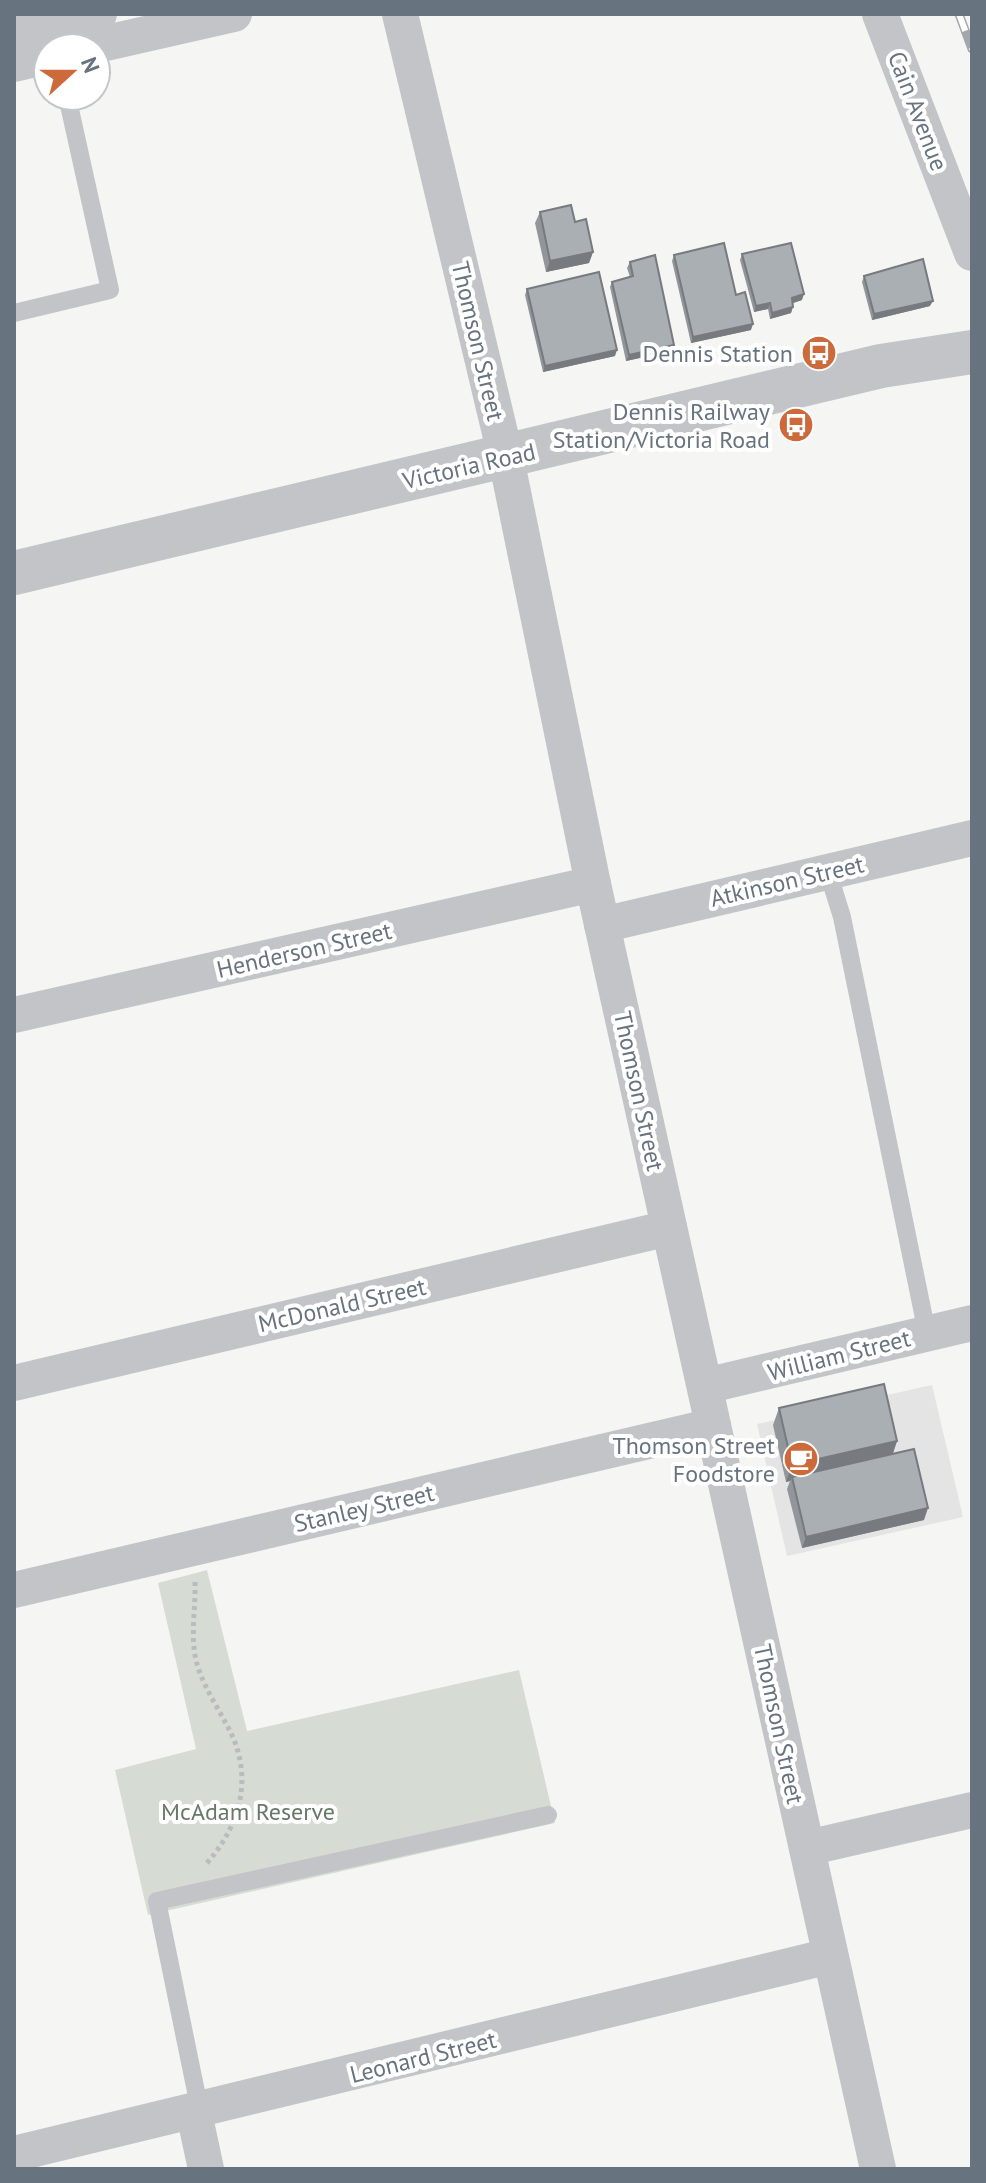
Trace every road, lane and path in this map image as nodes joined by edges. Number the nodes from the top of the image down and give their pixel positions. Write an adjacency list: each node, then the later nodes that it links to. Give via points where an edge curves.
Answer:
1 (99, 14): 5 (street)
2 (234, 14): 6 (street)
3 (400, 14): 13 (street, Thomson Street)
4 (880, 14): 10 (street, Cain Avenue)
5 (58, 32)
6 (112, 42)
7 (32, 50): 8 (street)
8 (14, 64)
9 (71, 112): 11 (lane, via 110,290)
10 (972, 253)
11 (14, 313)
12 (972, 352): 13 (street, Victoria Road, via 881,366)
13 (506, 458): 14 (street, Victoria Road); 17 (street, Thomson Street)
14 (14, 573)
15 (972, 838): 16 (street, Atkinson Street)
16 (828, 872): 18 (street, Atkinson Street); 22 (lane, via 842,917)
17 (593, 884): 18 (street, Thomson Street); 19 (street, Henderson Street)
18 (602, 925): 20 (street, Thomson Street)
19 (14, 1015)
20 (669, 1228): 23 (street, McDonald Street); 24 (street, Thomson Street)
21 (972, 1323): 22 (street, William Street)
22 (927, 1333): 24 (street, William Street)
23 (14, 1383)
24 (705, 1386): 25 (street, Thomson Street)
25 (713, 1426): 27 (street, Stanley Street); 30 (street, Thomson Street)
26 (194, 1578): 31 (path, via 191,1631 199,1671 241,1762 242,1803 206,1865)
27 (14, 1590)
28 (972, 1810): 30 (street)
29 (548, 1815): 31 (lane)
30 (807, 1848): 32 (street, Thomson Street)
31 (197, 1893): 33 (lane, via 157,1901)
32 (830, 1956): 33 (street, Leonard Street); 36 (street, Thomson Street)
33 (197, 2112): 34 (street, Leonard Street); 35 (street)
34 (14, 2154)
35 (206, 2169)
36 (878, 2169)

